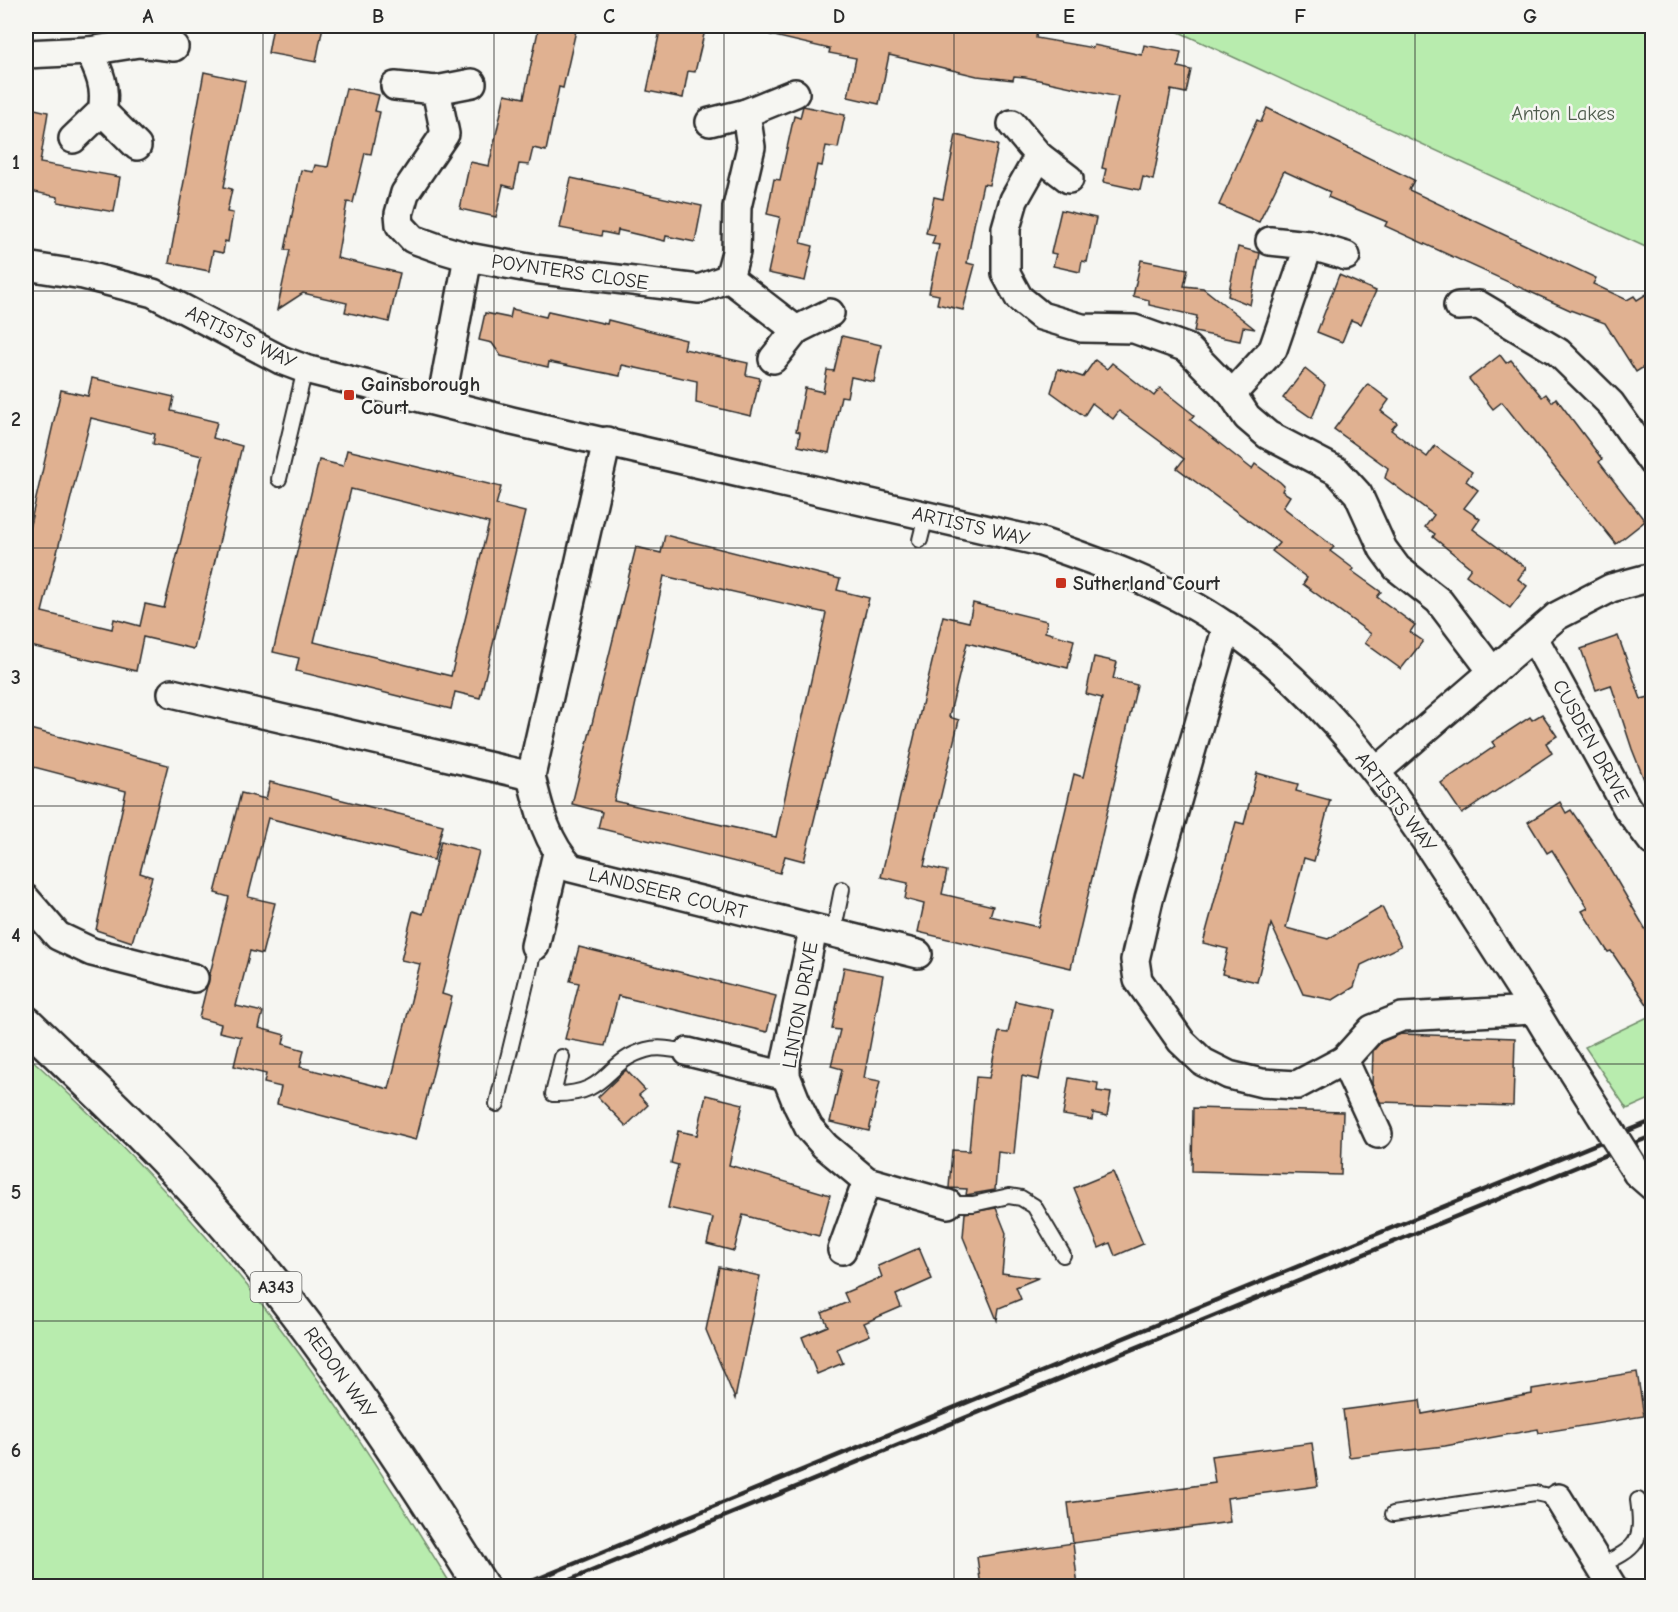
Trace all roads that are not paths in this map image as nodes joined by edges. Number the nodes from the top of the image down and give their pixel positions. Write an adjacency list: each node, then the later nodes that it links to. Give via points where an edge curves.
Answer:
1 (100, 42): 2 (street); 3 (street); 8 (street, via 105,95)
2 (174, 47)
3 (26, 54)
4 (472, 83): 6 (street)
5 (395, 86): 6 (street)
6 (435, 90): 19 (street, POYNTERS CLOSE, via 445,134 405,193 400,225 413,239)
7 (795, 93): 9 (street)
8 (102, 111): 12 (street); 13 (street)
9 (746, 113): 10 (street); 21 (street, via 751,147 737,207 736,252)
10 (710, 122)
11 (1012, 124): 14 (street)
12 (73, 139)
13 (137, 146)
14 (1039, 156): 15 (street); 27 (street, via 1014,200 1006,228 1005,274 1019,298 1041,316 1082,328 1134,329 1187,348)
15 (1069, 179)
16 (1270, 241): 17 (street)
17 (1309, 245): 18 (street); 27 (street, via 1273,349)
18 (1346, 256)
19 (468, 257): 21 (street, POYNTERS CLOSE, via 699,290); 28 (street)
20 (26, 266): 26 (street, ARTISTS WAY, via 83,275 153,293 281,360)
21 (729, 278): 24 (street)
22 (1458, 306): 30 (street, via 1479,305 1558,352 1611,404)
23 (830, 313): 24 (street)
24 (796, 330): 25 (street)
25 (773, 359)
26 (306, 369): 28 (street, ARTISTS WAY); 31 (lane)
27 (1232, 394): 35 (street, via 1247,417 1268,435 1337,471 1358,494 1383,549 1397,568 1439,601)
28 (441, 402): 29 (street, ARTISTS WAY)
29 (607, 441): 33 (street, ARTISTS WAY, via 923,528 1041,542 1110,565 1165,590); 38 (street, LANDSEER COURT)
30 (1653, 462)
31 (279, 479)
32 (1653, 577): 34 (street, via 1582,600)
33 (1227, 626): 37 (street, ARTISTS WAY, via 1305,692); 51 (street, via 1149,899 1135,960 1138,980 1183,1030 1203,1062 1229,1075 1262,1083 1298,1085)
34 (1534, 638): 35 (street); 39 (street, CUSDEN DRIVE, via 1627,808)
35 (1492, 671): 37 (street)
36 (172, 693): 38 (street)
37 (1377, 771): 47 (street, ARTISTS WAY, via 1420,830)
38 (531, 776): 40 (street, LANDSEER COURT, via 542,819)
39 (1653, 841)
40 (557, 853): 43 (street, LANDSEER COURT, via 571,868); 44 (street)
41 (842, 889): 43 (lane)
42 (26, 899): 46 (street, via 58,936 92,952)
43 (823, 932): 45 (street, LANDSEER COURT); 52 (street, LINTON DRIVE, via 786,1060)
44 (535, 946): 53 (lane)
45 (918, 954)
46 (194, 978)
47 (1534, 1010): 51 (street, via 1402,1017 1372,1029); 55 (street, ARTISTS WAY, bridge)
48 (26, 1023): 64 (main road, REDON WAY / A343, via 191,1187 267,1276 355,1391)
49 (688, 1052): 50 (lane, via 646,1050 584,1092 553,1094); 52 (street)
50 (562, 1057)
51 (1344, 1060): 54 (street)
52 (786, 1076): 56 (street, LINTON DRIVE, via 809,1128)
53 (497, 1104)
54 (1378, 1134)
55 (1645, 1180)
56 (867, 1181): 57 (street, LINTON DRIVE); 58 (street)
57 (948, 1204): 59 (lane, via 1021,1198 1034,1206)
58 (842, 1250)
59 (1063, 1255)
60 (1558, 1498): 62 (lane, via 1535,1493); 63 (street)
61 (1638, 1500): 63 (lane, via 1642,1528 1636,1543)
62 (1394, 1514)
63 (1606, 1576)
64 (481, 1587)

